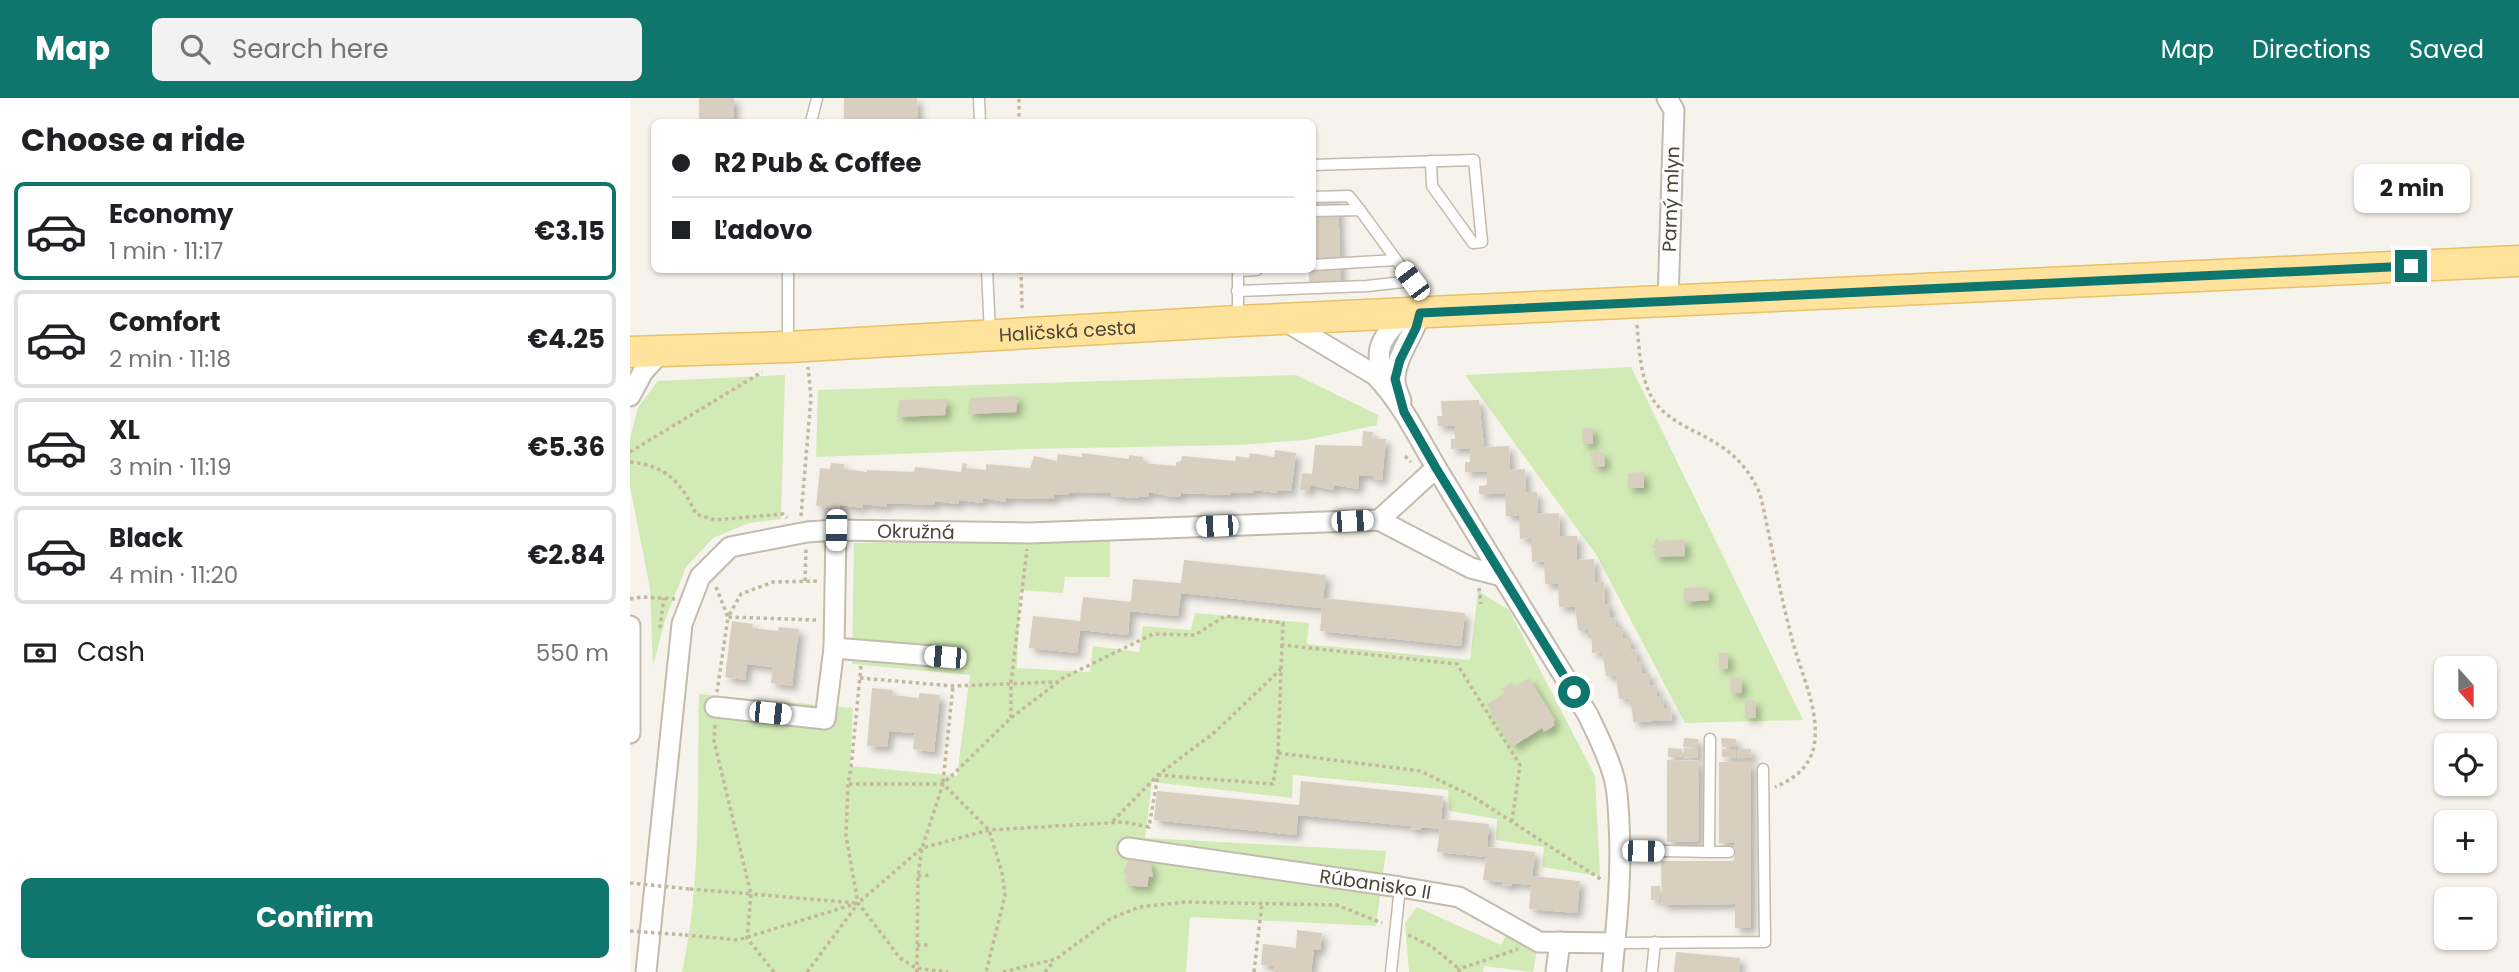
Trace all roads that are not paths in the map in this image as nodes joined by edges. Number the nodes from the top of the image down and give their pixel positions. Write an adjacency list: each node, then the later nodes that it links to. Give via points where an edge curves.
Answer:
1 (817, 98): 4 (lane)
2 (979, 98): 5 (lane)
3 (1667, 98): 19 (street, Parný mlyn, via 1674,110)
4 (812, 119)
5 (980, 119)
6 (1431, 161): 6 (lane, via 1474,160 1482,242 1473,243 1432,186); 7 (lane)
7 (1316, 165)
8 (1316, 197): 9 (lane, via 1349,196)
9 (1360, 210): 10 (lane); 11 (lane)
10 (1316, 211)
11 (1396, 260): 13 (lane); 17 (lane)
12 (2519, 261): 19 (main road, Haličská cesta)
13 (1316, 265)
14 (788, 273): 26 (lane)
15 (987, 273): 23 (lane)
16 (1238, 273): 18 (lane)
17 (1412, 281): 18 (lane); 20 (lane, via 1416,288)
18 (1237, 291): 21 (lane)
19 (1668, 302): 20 (main road, Haličská cesta)
20 (1412, 314): 22 (main road, Haličská cesta); 27 (street, via 1380,343 1379,362); 29 (street, via 1416,328 1395,379)
21 (1238, 321): 22 (main road, Haličská cesta); 23 (main road, Haličská cesta)
22 (1285, 321): 27 (street, via 1375,375)
23 (990, 337): 26 (main road, Haličská cesta)
24 (662, 351): 25 (main road, Haličská cesta); 26 (main road, Haličská cesta); 28 (street)
25 (630, 352)
26 (798, 356)
27 (1386, 387): 29 (street)
28 (630, 396)
29 (1404, 412): 30 (street)
30 (1436, 468): 31 (street); 33 (street)
31 (1380, 520): 32 (street, Okružná, via 1029,533); 33 (street, Okružná, via 1471,568)
32 (836, 530): 35 (street); 49 (street, Okružná, via 802,529 730,547 700,577 682,624)
33 (1502, 576): 42 (street, via 1606,751 1614,776)
34 (630, 626): 38 (street)
35 (834, 648): 36 (street); 37 (street, via 825,719)
36 (945, 657)
37 (715, 708)
38 (630, 733)
39 (1710, 740): 43 (lane)
40 (1763, 769): 47 (lane, via 1765,942)
41 (1128, 848): 45 (street, Rúbanisko II)
42 (1621, 850): 43 (lane); 48 (street)
43 (1709, 852): 44 (lane)
44 (1729, 852)
45 (1400, 887): 46 (street, Rúbanisko II, via 1459,897 1539,942); 50 (lane)
46 (1560, 942): 48 (street, Rúbanisko II); 51 (street)
47 (1655, 942): 48 (lane); 53 (lane)
48 (1615, 943): 52 (street)
49 (646, 972)
50 (1391, 972)
51 (1556, 972)
52 (1612, 972)
53 (1652, 972)

